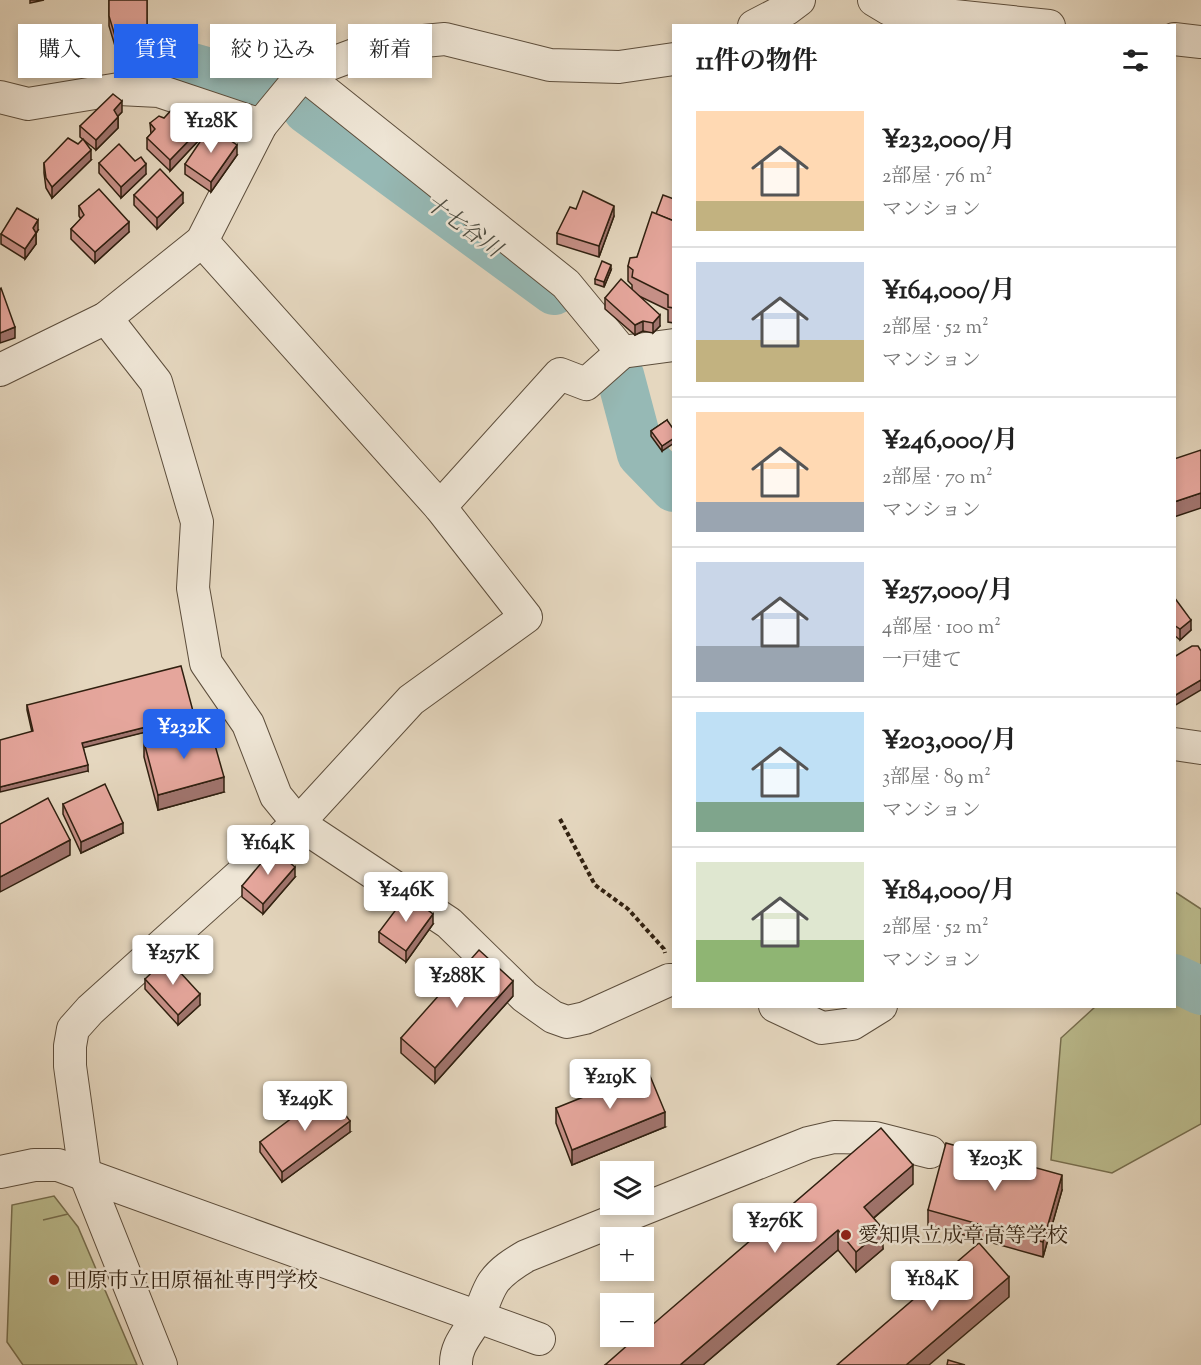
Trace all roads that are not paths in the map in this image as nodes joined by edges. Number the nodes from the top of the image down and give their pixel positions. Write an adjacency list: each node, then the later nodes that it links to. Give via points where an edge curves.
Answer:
1 (800, 0): 3 (street)
2 (874, 0): 4 (street, via 889,9)
3 (758, 24)
4 (1029, 24)
5 (1176, 39): 6 (street)
6 (1201, 42)
7 (672, 59): 8 (street, via 619,67 550,65 445,39 381,45)
8 (336, 62)
9 (300, 78): 12 (street)
10 (308, 78): 16 (street, via 566,284)
11 (0, 98): 12 (street, via 28,104 119,89 159,91)
12 (261, 125): 13 (street)
13 (202, 241): 14 (street); 18 (street)
14 (106, 318): 17 (street); 21 (street, via 156,382 197,522 192,588 206,663 248,724 276,796)
15 (672, 345): 16 (street)
16 (622, 352): 18 (street, via 586,384 560,374)
17 (0, 370)
18 (440, 507): 21 (street, via 526,617 411,700)
19 (1176, 744): 20 (street)
20 (1201, 748)
21 (298, 823): 22 (street, via 449,923 525,997 554,1017 567,1022 585,1018); 27 (street, via 73,1029 70,1066)
22 (671, 980)
23 (779, 1008): 24 (street, via 822,1028 852,1024)
24 (878, 1008)
25 (930, 1152): 28 (street, via 875,1138 834,1137 808,1143 526,1256 492,1283)
26 (0, 1172): 27 (street, via 58,1165)
27 (85, 1174): 28 (street); 30 (street)
28 (478, 1316): 29 (street); 31 (street, via 459,1345)
29 (539, 1339)
30 (161, 1365)
31 (456, 1365)

